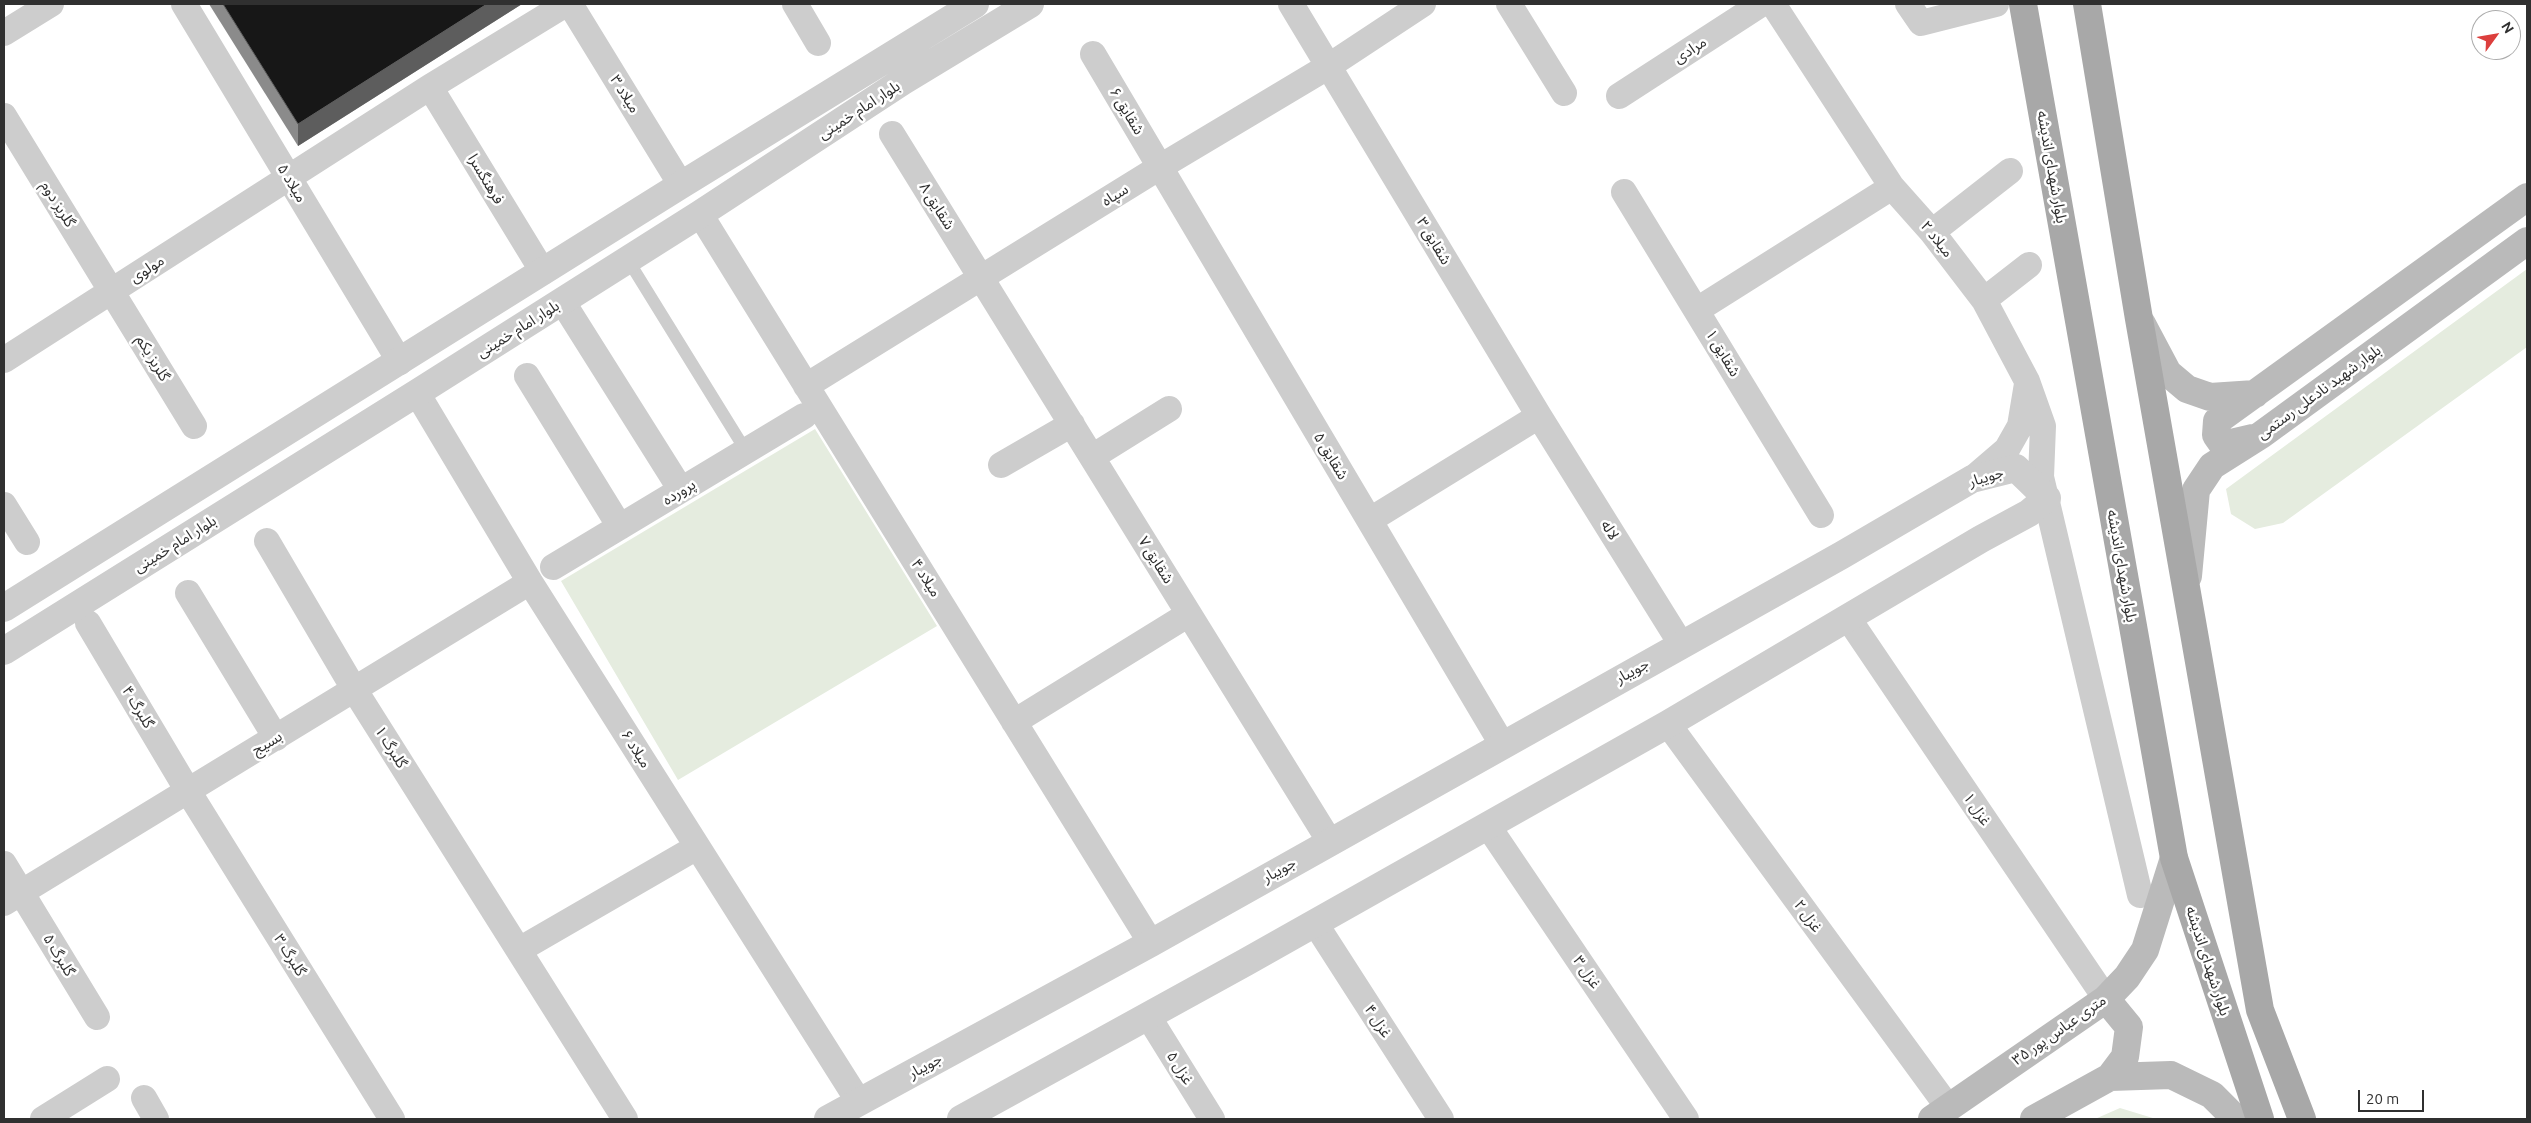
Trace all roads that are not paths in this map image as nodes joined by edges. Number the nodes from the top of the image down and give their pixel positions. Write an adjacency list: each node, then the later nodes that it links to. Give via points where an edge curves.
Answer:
1 (51, 4): 17 (street)
2 (184, 4): 28 (street, میلاد ۵)
3 (566, 4): 21 (street)
4 (570, 4): 29 (street, میلاد ۳)
5 (795, 4): 18 (street)
6 (975, 4): 29 (street, بلوار امام خمینی)
7 (1030, 4): 33 (street, بلوار امام خمینی)
8 (1291, 4): 20 (street, شقایق ۳)
9 (1509, 4): 22 (street)
10 (1761, 4): 23 (street, مرادی)
11 (1773, 4): 30 (street, میلاد ۲)
12 (1908, 4): 13 (street, via 1921,23)
13 (1996, 4)
14 (2023, 4): 89 (main road, بلوار شهدای اندیشه)
15 (2087, 4): 44 (main road)
16 (1414, 6): 20 (street, سپاه)
17 (4, 33)
18 (818, 43)
19 (1093, 54): 26 (street, شقایق ۶)
20 (1329, 66): 26 (street, سپاه); 54 (street, شقایق ۳)
21 (430, 87): 28 (street); 38 (street, فرهنگسرا)
22 (1564, 93)
23 (1619, 96)
24 (4, 116): 40 (street, گلریز دوم)
25 (892, 134): 39 (street, شقایق ۸)
26 (1160, 167): 39 (street, سپاه); 66 (street, شقایق ۵)
27 (2010, 171): 34 (street)
28 (289, 178): 40 (street, مولوی); 46 (street, میلاد ۵)
29 (680, 185): 33 (street); 38 (street, بلوار امام خمینی)
30 (1892, 187): 34 (street, میلاد ۲); 43 (street)
31 (1624, 192): 43 (street, شقایق ۱)
32 (2527, 197): 51 (main road)
33 (700, 214): 36 (street, بلوار امام خمینی); 49 (street, میلاد ۴)
34 (1932, 232): 41 (street, میلاد ۲)
35 (2527, 241): 57 (main road, بلوار شهید نادعلی رستمی)
36 (628, 260): 42 (street, بلوار امام خمینی); 58 (lane)
37 (2029, 265): 41 (street)
38 (542, 272): 46 (street, بلوار امام خمینی)
39 (982, 277): 49 (street, سپاه); 55 (street, شقایق ۷)
40 (113, 291): 45 (street, مولوی); 56 (street, گلریز یکم)
41 (1984, 300): 48 (street, میلاد ۲)
42 (562, 301): 50 (street, بلوار امام خمینی); 62 (street)
43 (1698, 310): 65 (street, شقایق ۱)
44 (2139, 319): 51 (main road, via 2168,373 2188,389 2210,397); 72 (main road)
45 (4, 360)
46 (400, 362): 50 (street); 74 (street, بلوار امام خمینی)
47 (527, 376): 67 (street)
48 (2027, 381): 61 (street, via 2020,426 2007,449); 63 (street, میلاد ۲, via 2043,426 2041,477)
49 (806, 386): 81 (street, میلاد ۴)
50 (417, 393): 71 (street, میلاد ۶); 79 (street, بلوار امام خمینی)
51 (2256, 394): 57 (main road, via 2217,421 2216,435 2223,445)
52 (1169, 409): 59 (street)
53 (804, 416): 58 (street, پرورده)
54 (1539, 416): 66 (street); 78 (street, لاله)
55 (1072, 424): 59 (street, شقایق ۷); 60 (street)
56 (194, 426)
57 (2262, 435): 72 (main road, بلوار شهید نادعلی رستمی, via 2212,466 2196,490)
58 (746, 451): 62 (street, پرورده)
59 (1092, 457): 75 (street, شقایق ۷)
60 (1001, 465)
61 (1972, 479): 63 (street, جویبار, via 2016,468); 78 (street, جویبار)
62 (681, 490): 67 (street, پرورده)
63 (2047, 498): 76 (street, via 2030,513); 91 (street, میلاد ۲)
64 (4, 505): 69 (street)
65 (1821, 515)
66 (1370, 520): 84 (street, شقایق ۵)
67 (620, 527): 70 (street, پرورده)
68 (267, 541): 80 (street, گلبرگ ۱)
69 (27, 542)
70 (553, 567)
71 (530, 582): 80 (street, بسیج); 88 (street, میلاد ۶)
72 (2187, 588): 114 (main road, via 2260,1010)
73 (188, 594): 83 (street)
74 (4, 608)
75 (1189, 614): 81 (street); 87 (street, شقایق ۷)
76 (1848, 618): 82 (street); 96 (street, غزل ۱)
77 (88, 623): 85 (street, گلبرگ ۴)
78 (1681, 644): 84 (street, جویبار)
79 (4, 651)
80 (354, 689): 83 (street, بسیج); 95 (street, گلبرگ ۱)
81 (1014, 722): 94 (street, میلاد ۴)
82 (1668, 724): 86 (street); 102 (street, غزل ۲)
83 (276, 738): 85 (street, بسیج)
84 (1502, 744): 87 (street, جویبار)
85 (188, 790): 92 (street, بسیج); 105 (street, گلبرگ ۳)
86 (1488, 826): 93 (street); 110 (street, غزل ۳)
87 (1330, 842): 94 (street, جویبار)
88 (697, 846): 95 (street); 101 (street, میلاد ۶)
89 (2174, 858): 96 (main road, ۳۵ متری عباس پور, via 2145,950 2127,977); 113 (main road, بلوار شهدای اندیشه)
90 (4, 864): 92 (street, گلبرگ ۵)
91 (2140, 896)
92 (12, 898): 98 (street, گلبرگ ۵)
93 (1315, 923): 97 (street); 109 (street, غزل ۴)
94 (1151, 943): 101 (street, جویبار)
95 (519, 950): 106 (street, گلبرگ ۱)
96 (2106, 999): 99 (main road, via 2129,1027 2125,1057); 102 (main road, ۳۵ متری عباس پور)
97 (1148, 1016): 103 (street); 108 (street, غزل ۵)
98 (97, 1017)
99 (2110, 1077): 111 (main road); 112 (main road, via 2171,1075 2212,1095)
100 (107, 1079): 104 (street)
101 (859, 1102): 107 (street, جویبار)
102 (1940, 1113)
103 (969, 1117)
104 (43, 1119)
105 (392, 1119)
106 (625, 1119)
107 (828, 1119)
108 (1212, 1119)
109 (1441, 1119)
110 (1686, 1119)
111 (2034, 1119)
112 (2236, 1119)
113 (2260, 1119)
114 (2302, 1119)

